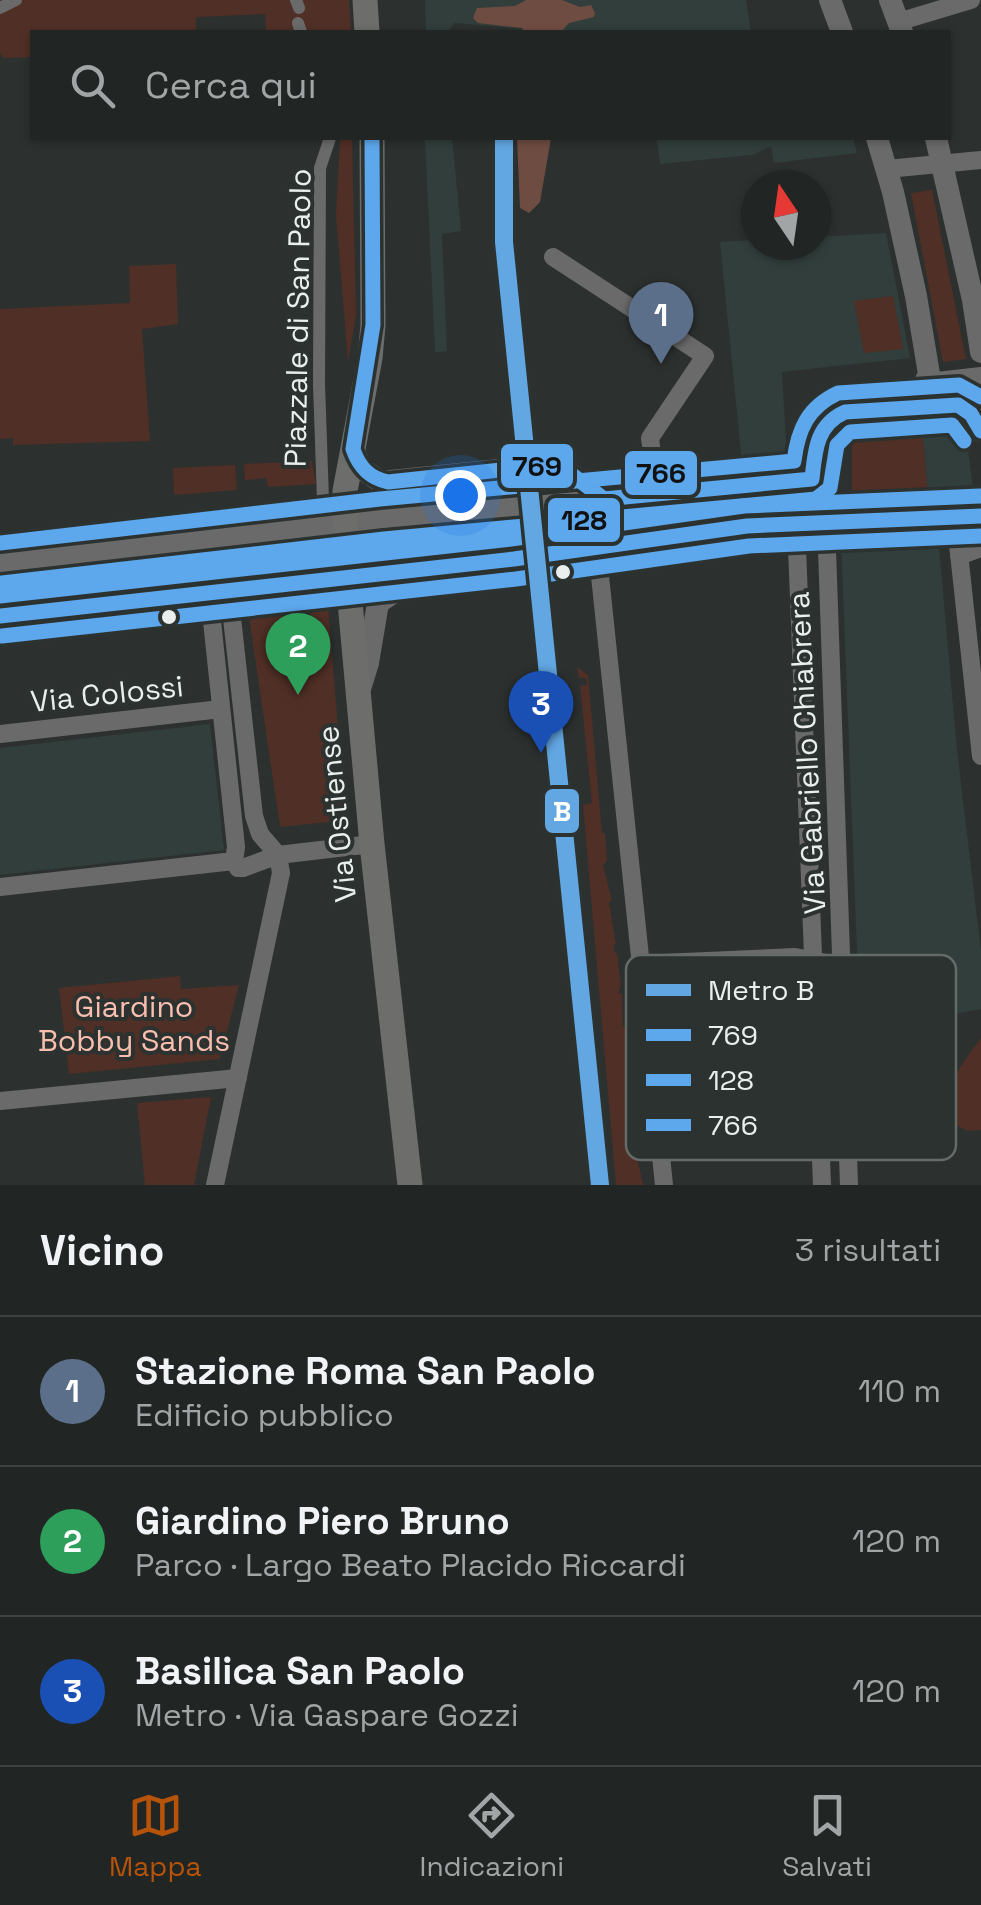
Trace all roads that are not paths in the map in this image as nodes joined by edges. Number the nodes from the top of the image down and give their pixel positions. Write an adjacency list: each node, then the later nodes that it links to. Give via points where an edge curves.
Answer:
1 (16, 0): 5 (street)
2 (365, 0): 7 (main road)
3 (830, 0): 8 (street)
4 (971, 0): 6 (street)
5 (0, 8)
6 (897, 18)
7 (366, 30)
8 (841, 30)
9 (329, 140): 25 (street, Piazzale di San Paolo, via 320,168)
10 (372, 140): 22 (main road, Via Ostiense, via 374,324)
11 (878, 140): 15 (street)
12 (937, 140): 14 (street)
13 (981, 160): 14 (street)
14 (943, 162): 15 (street); 17 (street)
15 (887, 169): 19 (street)
16 (553, 257): 24 (street, via 705,356 650,438)
17 (981, 352)
18 (981, 376): 19 (street)
19 (928, 382): 20 (street)
20 (897, 409): 21 (street, via 958,405); 23 (street, via 832,417 818,436)
21 (981, 431)
22 (353, 449): 26 (street, via 361,468 378,481 547,465 572,474); 31 (main road, Via Ostiense)
23 (812, 478): 24 (street); 29 (street); 30 (street)
24 (657, 494): 26 (street)
25 (323, 500)
26 (598, 500): 31 (street); 32 (street)
27 (981, 516): 28 (street)
28 (952, 518): 29 (street); 35 (street)
29 (826, 521): 30 (street); 36 (street, Via Gabriello Chiabrera)
30 (796, 522): 32 (street); 37 (street, Via Gabriello Chiabrera)
31 (344, 524): 33 (street); 40 (main road, Via Ostiense)
32 (596, 546): 39 (street); 54 (street)
33 (141, 548): 38 (street); 42 (street, via 146,573)
34 (981, 548): 35 (street)
35 (959, 556): 47 (street)
36 (826, 559): 37 (street, Via Gabriello Chiabrera, via 813,553); 52 (street, Via Gabriello Chiabrera)
37 (798, 560): 53 (street, Via Gabriello Chiabrera)
38 (0, 563)
39 (430, 569): 40 (street); 44 (street, via 378,603)
40 (348, 577): 41 (street); 44 (main road, Via Ostiense)
41 (219, 592): 42 (street); 45 (street); 49 (street, via 254,816)
42 (136, 602): 43 (street)
43 (0, 616)
44 (358, 696): 48 (main road, Via Ostiense)
45 (221, 709): 46 (street, Via Colossi); 50 (street)
46 (0, 734)
47 (981, 756)
48 (372, 844): 49 (street); 64 (main road, Via Ostiense)
49 (278, 854): 50 (street, via 243,868); 58 (street, via 281,873)
50 (234, 860): 51 (street)
51 (0, 887)
52 (842, 944): 53 (street, Via Gabriello Chiabrera); 57 (street, Via Gabriello Chiabrera)
53 (815, 953): 55 (street); 56 (street)
54 (638, 955)
55 (807, 955)
56 (819, 955)
57 (842, 955)
58 (238, 1078): 59 (street); 63 (street)
59 (0, 1100)
60 (661, 1160): 65 (street)
61 (821, 1160): 66 (street, Via Gabriello Chiabrera)
62 (848, 1160): 67 (street, Via Gabriello Chiabrera)
63 (215, 1185)
64 (410, 1185)
65 (664, 1185)
66 (822, 1185)
67 (849, 1185)

